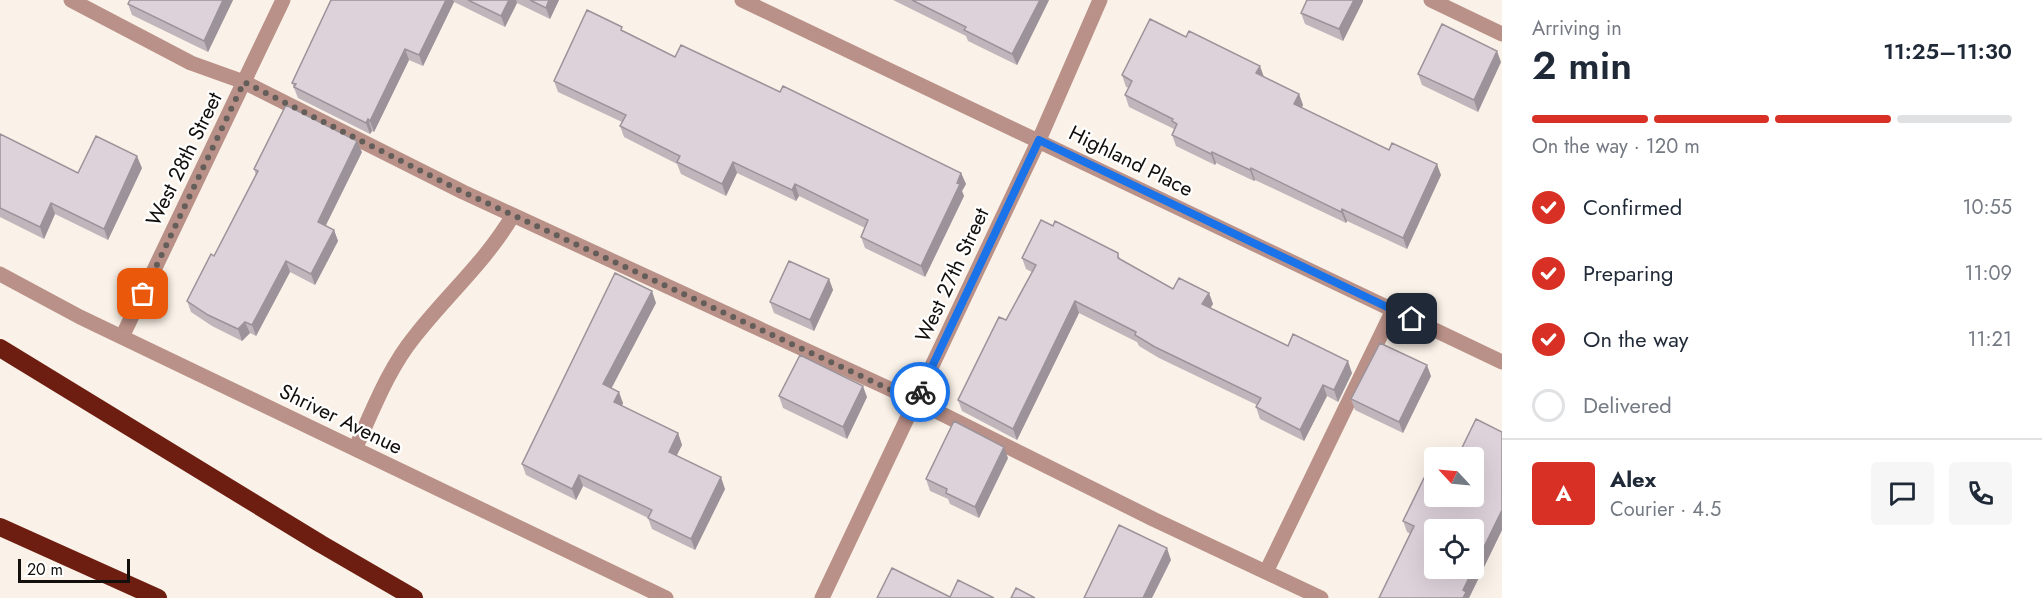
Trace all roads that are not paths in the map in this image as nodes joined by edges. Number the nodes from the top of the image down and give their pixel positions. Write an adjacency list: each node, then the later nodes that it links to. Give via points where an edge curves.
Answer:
1 (70, 0): 7 (street, via 191,63)
2 (283, 0): 7 (street, West 28th Street)
3 (742, 0): 8 (street, Highland Place)
4 (1100, 0): 8 (street, West 27th Street)
5 (1431, 0): 6 (street)
6 (1502, 34)
7 (244, 82): 9 (street); 12 (street, West 28th Street)
8 (1039, 140): 11 (street, Highland Place); 15 (street, West 27th Street)
9 (513, 215): 15 (street); 16 (street, via 500,237 413,338 381,390)
10 (0, 274): 12 (street, Shriver Avenue)
11 (1394, 310): 14 (street, Highland Place); 18 (street)
12 (122, 337): 16 (street, Shriver Avenue)
13 (0, 348): 20 (highway)
14 (1502, 362)
15 (915, 401): 18 (street); 22 (street, West 27th Street)
16 (355, 449): 21 (street, Shriver Avenue)
17 (0, 527): 19 (highway)
18 (1266, 572): 23 (street)
19 (158, 598)
20 (414, 598)
21 (666, 598)
22 (822, 598)
23 (1321, 598)

